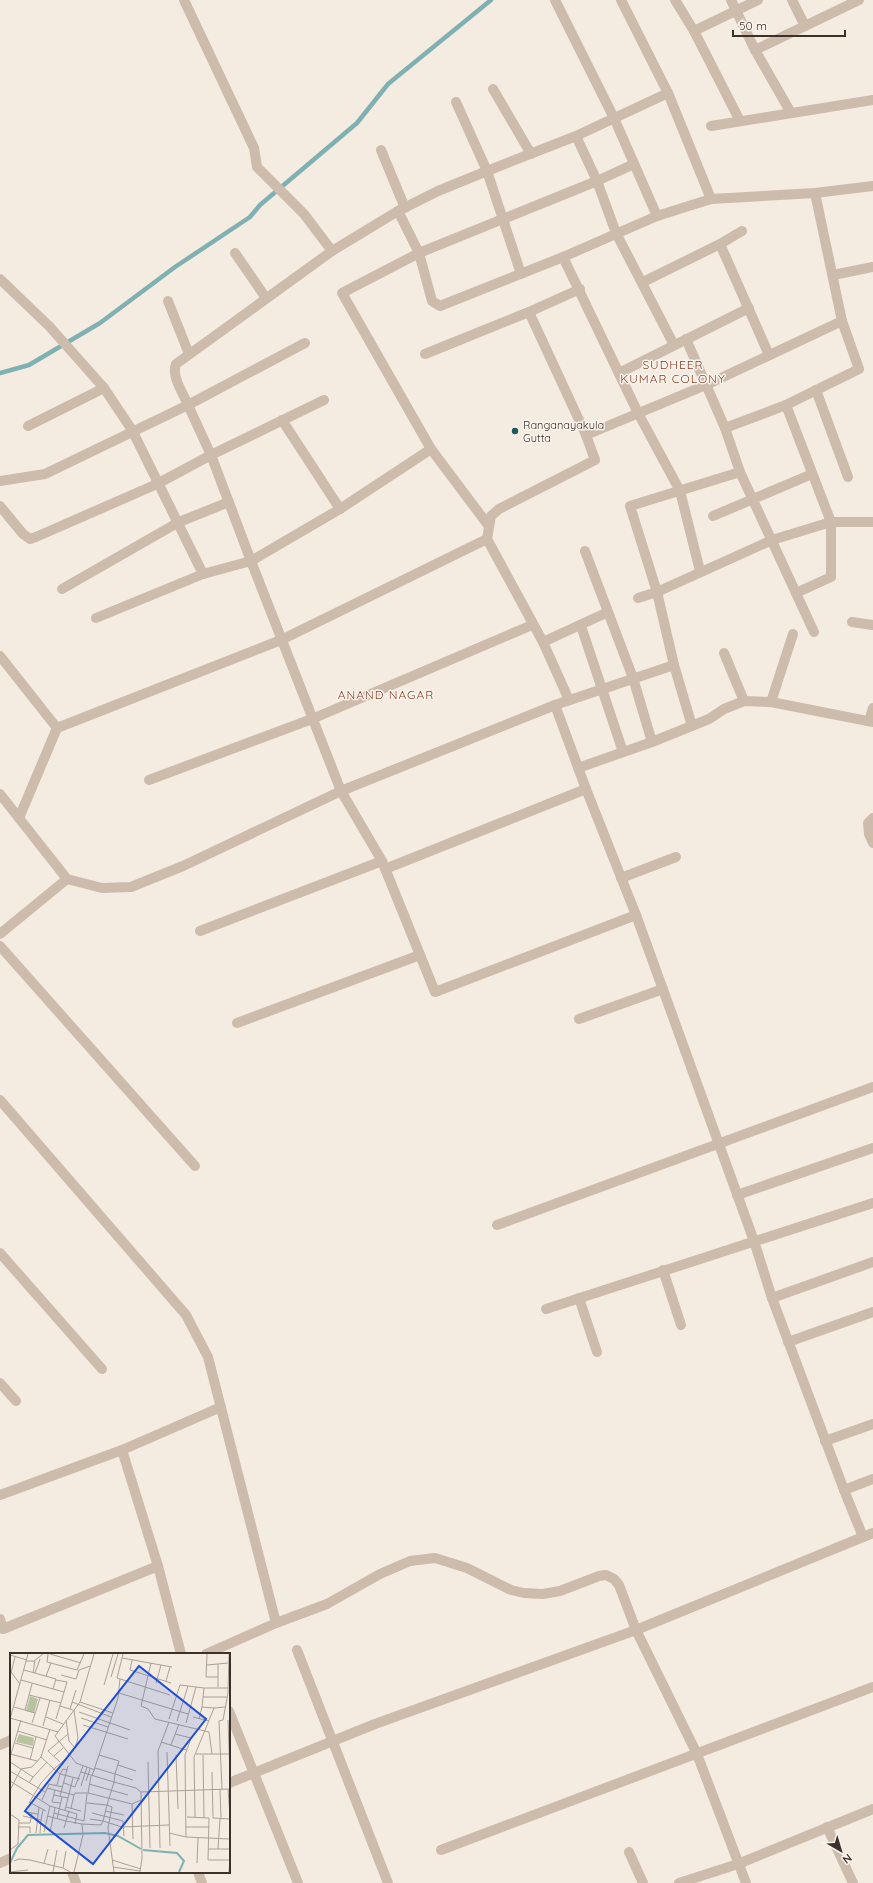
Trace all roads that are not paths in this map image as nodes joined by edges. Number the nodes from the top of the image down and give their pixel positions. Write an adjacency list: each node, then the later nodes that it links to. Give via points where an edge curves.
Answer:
1 (184, 0): 36 (street, via 254,148 257,167 304,214)
2 (555, 0): 18 (street)
3 (621, 0): 14 (street)
4 (675, 0): 11 (street)
5 (730, 0): 9 (street)
6 (758, 0): 9 (street)
7 (792, 0): 10 (street)
8 (859, 0): 10 (street)
9 (736, 10): 11 (street); 12 (street)
10 (805, 26): 12 (street)
11 (694, 31): 19 (street)
12 (756, 50): 17 (street)
13 (493, 89): 23 (street)
14 (668, 93): 18 (street); 29 (street)
15 (873, 100): 17 (street)
16 (456, 102): 25 (street)
17 (791, 113): 19 (street)
18 (614, 118): 21 (street); 24 (street)
19 (740, 121): 20 (street)
20 (711, 126)
21 (576, 136): 23 (street); 26 (street)
22 (381, 150): 30 (street)
23 (531, 154): 25 (street)
24 (634, 164): 26 (street); 31 (street)
25 (487, 171): 30 (street); 32 (street)
26 (597, 181): 32 (street); 34 (street)
27 (873, 186): 28 (street)
28 (815, 193): 29 (street); 42 (street)
29 (711, 199): 31 (street)
30 (402, 209): 36 (street); 38 (street)
31 (657, 216): 34 (street)
32 (503, 218): 38 (street); 41 (street)
33 (742, 231): 35 (street)
34 (616, 233): 39 (street); 44 (street)
35 (720, 244): 44 (street); 48 (street)
36 (332, 251): 46 (street)
37 (235, 253): 46 (street)
38 (419, 253): 41 (street, via 432,301 440,306); 70 (street, via 342,292)
39 (563, 257): 41 (street); 45 (street)
40 (873, 267): 42 (street)
41 (521, 274)
42 (833, 275): 50 (street)
43 (0, 279): 59 (street)
44 (642, 282): 53 (street)
45 (580, 289): 49 (street); 57 (street)
46 (266, 298): 54 (street)
47 (168, 301): 54 (street)
48 (748, 308): 51 (street); 56 (street)
49 (528, 312): 55 (street); 69 (street)
50 (842, 321): 56 (street); 60 (street, via 859,369)
51 (686, 339): 53 (street); 58 (street)
52 (305, 343): 63 (street)
53 (674, 345): 57 (street)
54 (189, 354): 63 (street, via 174,368)
55 (425, 354)
56 (769, 355): 58 (street)
57 (619, 373): 64 (street)
58 (706, 385): 64 (street); 67 (street)
59 (104, 388): 66 (street); 68 (street)
60 (816, 390): 62 (street); 74 (street)
61 (324, 400): 65 (street)
62 (786, 404): 67 (street); 73 (street)
63 (188, 405): 68 (street); 71 (street)
64 (638, 413): 69 (street); 77 (street)
65 (282, 420): 71 (street); 81 (street)
66 (28, 426)
67 (725, 428): 72 (street)
68 (132, 430): 75 (street, via 45,474); 76 (street)
69 (586, 435): 86 (street, via 595,460 499,509 491,516)
70 (431, 449): 81 (street); 86 (street)
71 (211, 455): 76 (street); 79 (street)
72 (740, 472): 77 (street); 78 (street)
73 (812, 474): 78 (street); 84 (street)
74 (848, 477)
75 (0, 481)
76 (157, 484): 80 (street, via 30,538 23,534); 83 (street)
77 (680, 491): 91 (street); 94 (street, via 630,506)
78 (753, 499): 82 (street); 88 (street)
79 (229, 502): 83 (street); 90 (street)
80 (0, 506)
81 (340, 509): 90 (street)
82 (713, 516)
83 (179, 522): 92 (street); 93 (street)
84 (831, 522): 85 (street); 88 (street); 95 (street, via 831,577)
85 (873, 522)
86 (488, 525): 87 (street)
87 (487, 539): 100 (street); 105 (street)
88 (772, 540): 91 (street); 95 (street)
89 (585, 550): 97 (street)
90 (251, 561): 92 (street); 105 (street)
91 (700, 571): 94 (street)
92 (203, 574): 98 (street)
93 (62, 589)
94 (657, 592): 96 (street); 109 (street)
95 (796, 593): 103 (street)
96 (638, 598)
97 (608, 612): 102 (street); 110 (street)
98 (96, 618)
99 (852, 622): 101 (street)
100 (532, 625): 106 (street); 117 (street)
101 (873, 625)
102 (581, 626): 106 (street); 111 (street)
103 (814, 632)
104 (793, 634): 114 (street)
105 (281, 640): 117 (street); 120 (street)
106 (542, 642): 112 (street)
107 (724, 653): 113 (street)
108 (0, 656): 120 (street)
109 (674, 665): 110 (street); 119 (street)
110 (633, 678): 111 (street); 121 (street)
111 (602, 689): 112 (street); 122 (street)
112 (569, 700): 115 (street)
113 (744, 702): 114 (street); 119 (street)
114 (771, 702): 118 (street)
115 (555, 705): 123 (street); 126 (street)
116 (873, 708): 118 (street)
117 (312, 719): 124 (street); 126 (street)
118 (871, 722)
119 (692, 726): 121 (street)
120 (57, 728): 128 (street)
121 (652, 742): 122 (street)
122 (623, 752): 123 (street)
123 (578, 768): 125 (street)
124 (149, 780)
125 (586, 789): 132 (street); 133 (street)
126 (341, 791): 132 (street); 134 (street, via 183,866 131,886 102,888)
127 (0, 794): 128 (street)
128 (19, 818): 134 (street)
129 (873, 818): 130 (street, via 868,823)
130 (873, 842)
131 (676, 857): 133 (street)
132 (384, 865): 136 (street); 139 (street)
133 (621, 878): 135 (street)
134 (68, 879): 137 (street)
135 (636, 915): 139 (street, via 435,992); 140 (street)
136 (200, 931)
137 (0, 934)
138 (0, 946): 147 (street)
139 (420, 955): 142 (street)
140 (663, 990): 141 (street); 145 (street)
141 (579, 1019)
142 (237, 1023)
143 (873, 1086): 145 (street)
144 (0, 1100): 165 (street, via 186,1316 208,1358)
145 (718, 1145): 148 (street); 150 (street)
146 (873, 1148): 148 (street)
147 (195, 1166)
148 (737, 1195): 151 (street)
149 (873, 1203): 151 (street)
150 (497, 1225)
151 (754, 1242): 154 (street); 156 (street)
152 (0, 1253): 162 (street)
153 (873, 1262): 156 (street)
154 (663, 1270): 155 (street); 159 (street)
155 (579, 1298): 157 (street); 161 (street)
156 (772, 1298): 160 (street)
157 (546, 1309)
158 (873, 1312): 160 (street)
159 (681, 1325)
160 (788, 1342): 167 (street)
161 (597, 1352)
162 (102, 1369)
163 (0, 1383): 164 (street)
164 (16, 1401)
165 (221, 1407): 168 (street); 175 (street)
166 (873, 1424): 167 (street)
167 (825, 1441): 170 (street)
168 (122, 1450): 171 (street); 173 (street)
169 (873, 1479): 170 (street)
170 (844, 1490): 172 (street)
171 (0, 1496)
172 (868, 1535): 177 (street)
173 (158, 1566): 176 (street); 179 (street)
174 (0, 1619): 176 (street)
175 (276, 1623): 177 (street, via 327,1604 410,1560 435,1558 467,1568 511,1590 543,1594 560,1591 606,1575 620,1585); 180 (street)
176 (2, 1630)
177 (636, 1630): 184 (street); 186 (street)
178 (297, 1650): 184 (street)
179 (181, 1653)
180 (208, 1653)
181 (873, 1687): 186 (street)
182 (230, 1713): 187 (street)
183 (10, 1740): 185 (street)
184 (332, 1741): 187 (street); 201 (street)
185 (0, 1745)
186 (697, 1754): 191 (street); 195 (street)
187 (254, 1773): 188 (street); 200 (street)
188 (230, 1783)
189 (873, 1809): 190 (street)
190 (827, 1827): 195 (street); 205 (street)
191 (441, 1850)
192 (629, 1852): 202 (street)
193 (10, 1858): 194 (street)
194 (0, 1863)
195 (738, 1864): 203 (street); 204 (street)
196 (72, 1873): 198 (street)
197 (198, 1873): 199 (street)
198 (76, 1883)
199 (202, 1883)
200 (298, 1883)
201 (388, 1883)
202 (643, 1883)
203 (679, 1883)
204 (746, 1883)
205 (853, 1883)

